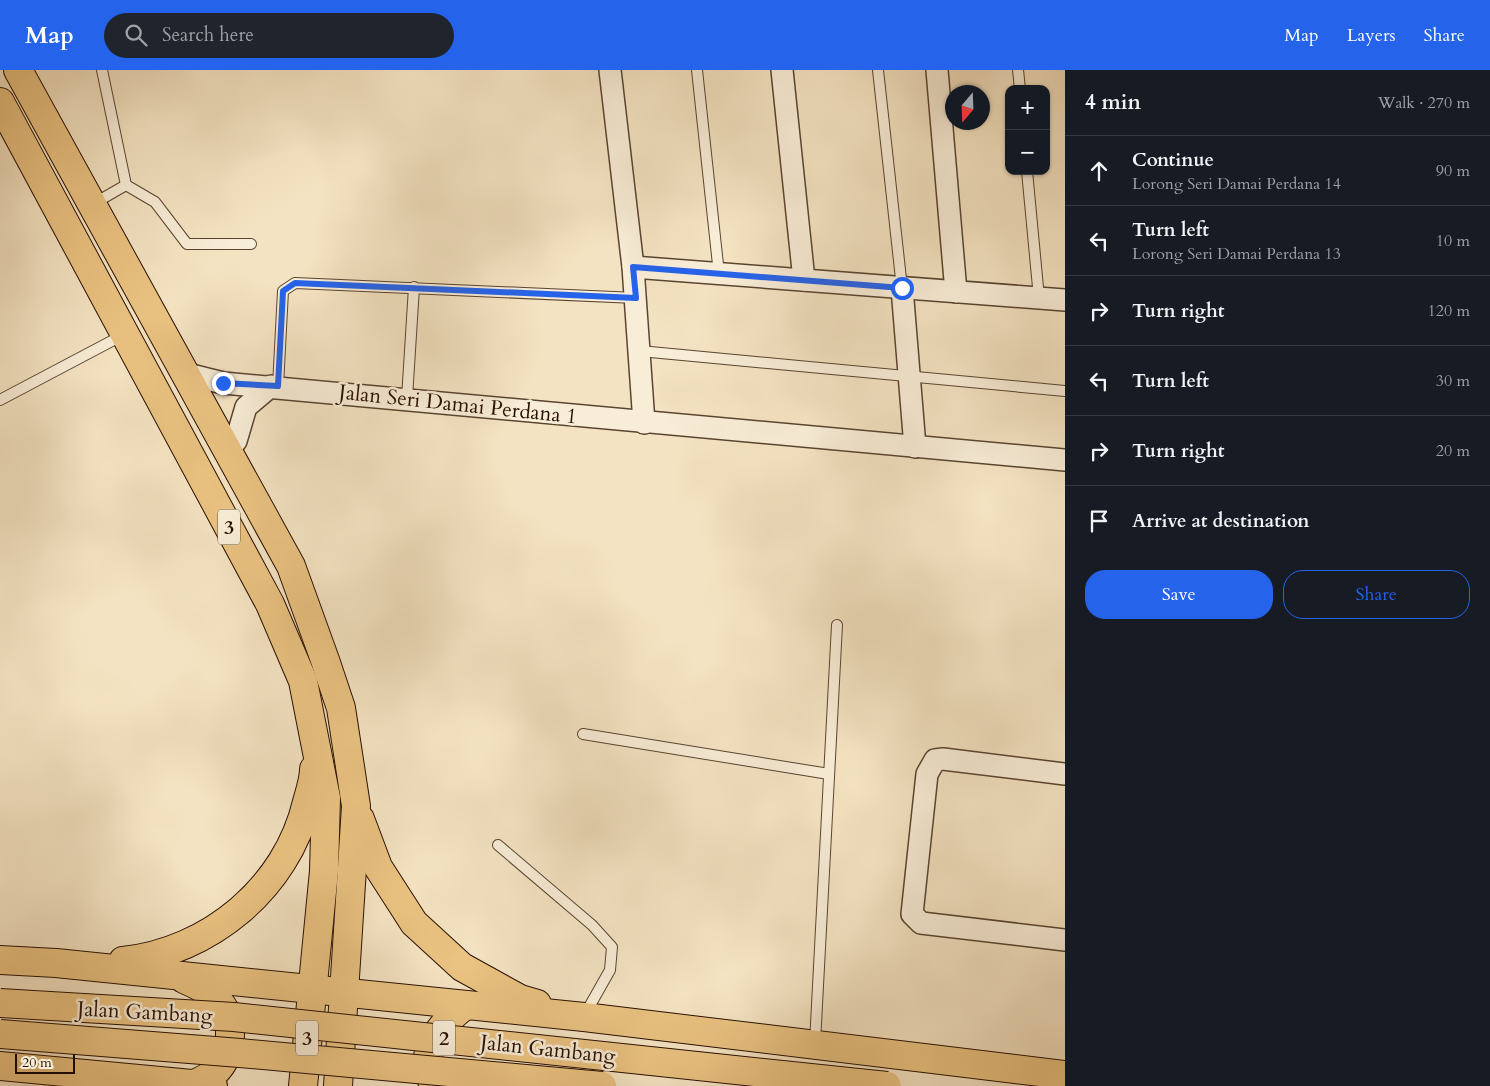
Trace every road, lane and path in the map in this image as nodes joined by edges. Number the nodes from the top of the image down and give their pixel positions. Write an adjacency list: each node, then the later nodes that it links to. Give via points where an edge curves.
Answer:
1 (102, 70): 12 (lane)
2 (610, 70): 15 (street)
3 (696, 70): 16 (lane)
4 (782, 70): 17 (street)
5 (878, 70): 19 (lane)
6 (937, 70): 20 (street)
7 (1018, 70): 9 (lane)
8 (26, 73): 13 (highway, 3)
9 (1020, 85)
10 (0, 102): 24 (highway, 3)
11 (1027, 175): 22 (lane)
12 (126, 185): 13 (lane); 14 (lane, via 155,202 187,244)
13 (92, 205): 26 (highway, 3)
14 (251, 244)
15 (633, 267): 16 (street); 21 (street)
16 (719, 274): 17 (street)
17 (804, 280): 19 (street)
18 (414, 287): 21 (lane); 28 (lane, via 295,283 283,291); 30 (lane)
19 (902, 288): 20 (street); 27 (street)
20 (956, 292): 22 (street)
21 (636, 298): 25 (street)
22 (1039, 298): 23 (street)
23 (1065, 300)
24 (126, 334): 31 (lane); 37 (highway, 3, via 270,604 303,681)
25 (640, 351): 27 (lane); 32 (street)
26 (187, 374): 28 (street, Jalan Seri Damai Perdana 1, via 223,383); 34 (highway, 3)
27 (909, 376): 29 (lane); 33 (street)
28 (275, 386): 30 (street, Jalan Seri Damai Perdana 1); 34 (street, via 246,407 236,441)
29 (1065, 391)
30 (407, 398): 32 (street, Jalan Seri Damai Perdana 1)
31 (0, 400)
32 (644, 423): 33 (street, Jalan Seri Damai Perdana 1)
33 (915, 447): 35 (street)
34 (228, 450): 41 (highway, 3, via 291,566 326,660 341,708)
35 (1065, 460)
36 (837, 625): 39 (lane)
37 (315, 732): 45 (highway, via 314,776 303,819 285,859 258,895 224,924 186,946 143,959); 47 (highway, 3, via 326,798 324,872)
38 (583, 734): 39 (lane)
39 (829, 774): 53 (lane)
40 (1065, 774): 43 (street, via 935,760 927,774 912,914 921,923)
41 (356, 806): 48 (highway, 3); 51 (highway, via 378,867 414,922 462,967 520,1000)
42 (498, 845): 51 (lane, via 592,925 612,947 610,970)
43 (1065, 940)
44 (0, 960): 45 (highway)
45 (56, 963): 46 (highway)
46 (178, 976): 47 (highway); 56 (highway, via 202,987 220,1003 230,1026 228,1050)
47 (312, 989): 48 (highway); 57 (highway, 3)
48 (345, 993): 50 (highway); 58 (highway, 3)
49 (0, 1003): 61 (highway, Jalan Gambang / 2, bridge, via 234,1017)
50 (466, 1005): 51 (highway); 59 (highway, via 446,1020 433,1036 428,1057 430,1078)
51 (584, 1017): 53 (highway)
52 (0, 1034): 60 (highway, Jalan Gambang / 2, bridge, via 240,1052)
53 (814, 1046): 55 (highway)
54 (0, 1066): 56 (highway)
55 (1065, 1075)
56 (204, 1085)
57 (303, 1086)
58 (338, 1086)
59 (435, 1086)
60 (602, 1086)
61 (887, 1086)

